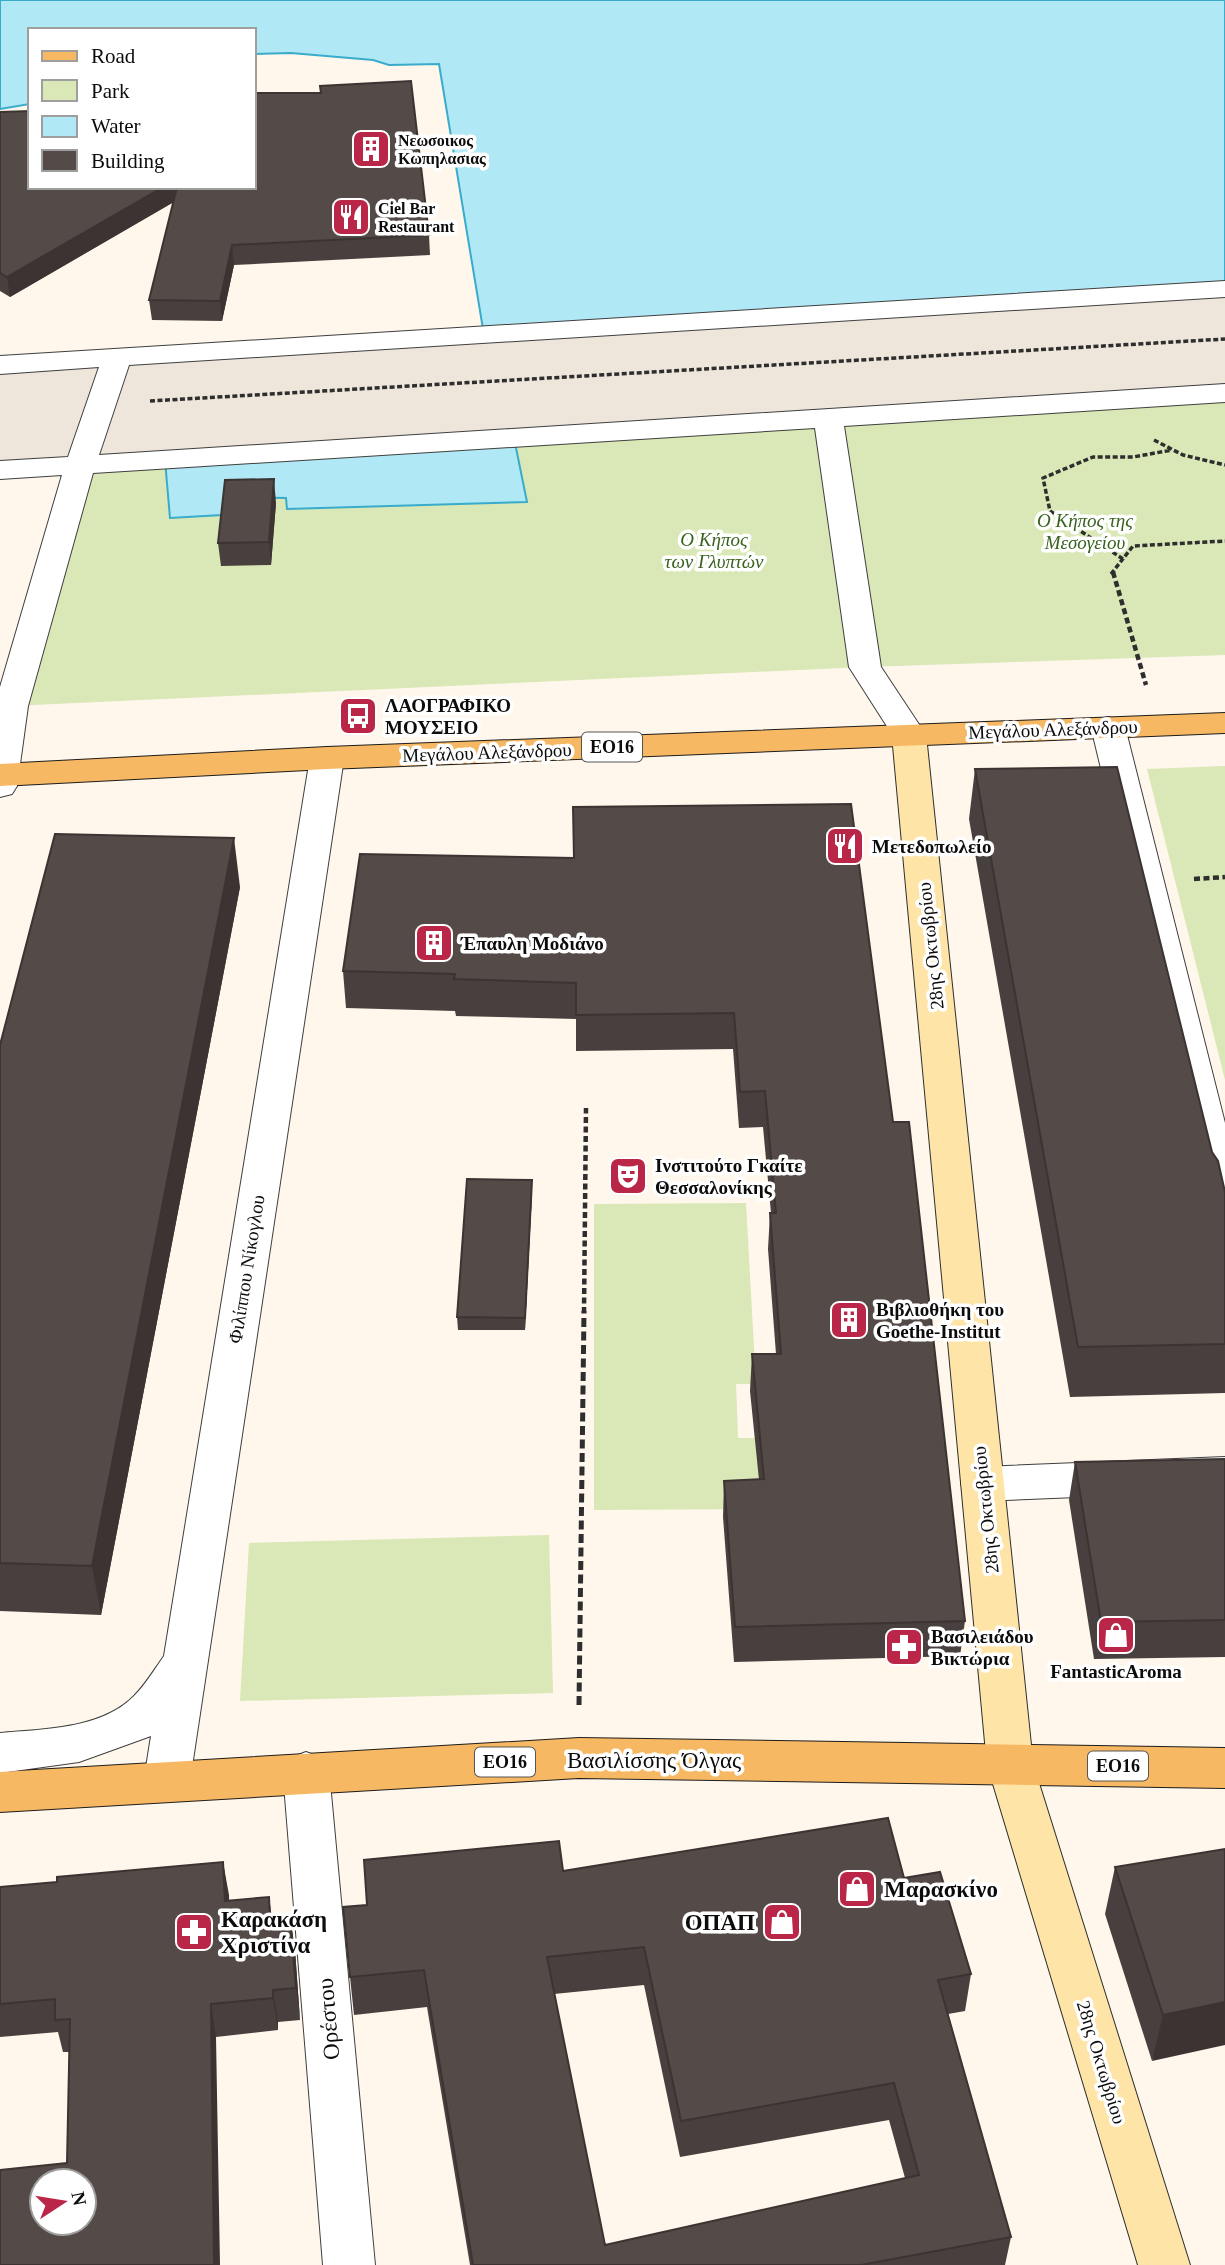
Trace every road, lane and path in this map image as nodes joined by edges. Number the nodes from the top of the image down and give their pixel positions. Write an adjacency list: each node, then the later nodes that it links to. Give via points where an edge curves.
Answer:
1 (1225, 289): 3 (street)
2 (1225, 339): 6 (path)
3 (117, 358): 4 (street); 6 (street)
4 (0, 365)
5 (1225, 393): 7 (street)
6 (103, 404): 9 (street)
7 (828, 418): 9 (street); 16 (street, via 865,667)
8 (1172, 450): 12 (path, via 1133,457 1093,457 1043,478 1050,510)
9 (80, 465): 10 (street); 18 (street, via 11,706)
10 (0, 470)
11 (1225, 541): 12 (path, via 1133,546)
12 (1123, 559): 14 (path, via 1111,574)
13 (1225, 723): 14 (main road, Μεγάλου Αλεξάνδρου / ΕΟ16)
14 (1158, 725): 15 (main road, Μεγάλου Αλεξάνδρου / ΕΟ16)
15 (1108, 727): 16 (main road, Μεγάλου Αλεξάνδρου / ΕΟ16); 20 (street)
16 (909, 735): 17 (main road, Μεγάλου Αλεξάνδρου / ΕΟ16); 22 (street, 28ης Οκτωβρίου)
17 (327, 758): 18 (main road, Μεγάλου Αλεξάνδρου / ΕΟ16); 23 (street, Φιλίππου Νίκογλου)
18 (1, 778)
19 (586, 1108): 25 (path)
20 (1225, 1201)
21 (1225, 1474): 22 (street)
22 (982, 1484): 26 (street, 28ης Οκτωβρίου)
23 (184, 1664): 24 (street, via 147,1713 115,1730 67,1747); 29 (street, Φιλίππου Νίκογλου)
24 (0, 1753)
25 (579, 1758): 26 (main road, Βασιλίσσης Όλγας / ΕΟ16); 28 (main road, Βασιλίσσης Όλγας / ΕΟ16)
26 (1010, 1764): 27 (main road, Βασιλίσσης Όλγας / ΕΟ16); 32 (street, 28ης Οκτωβρίου)
27 (1225, 1768)
28 (306, 1772): 29 (main road, Βασιλίσσης Όλγας / ΕΟ16); 31 (street, Ορέστου)
29 (167, 1780): 30 (main road, Βασιλίσσης Όλγας / ΕΟ16)
30 (0, 1792)
31 (349, 2265)
32 (1164, 2265)

